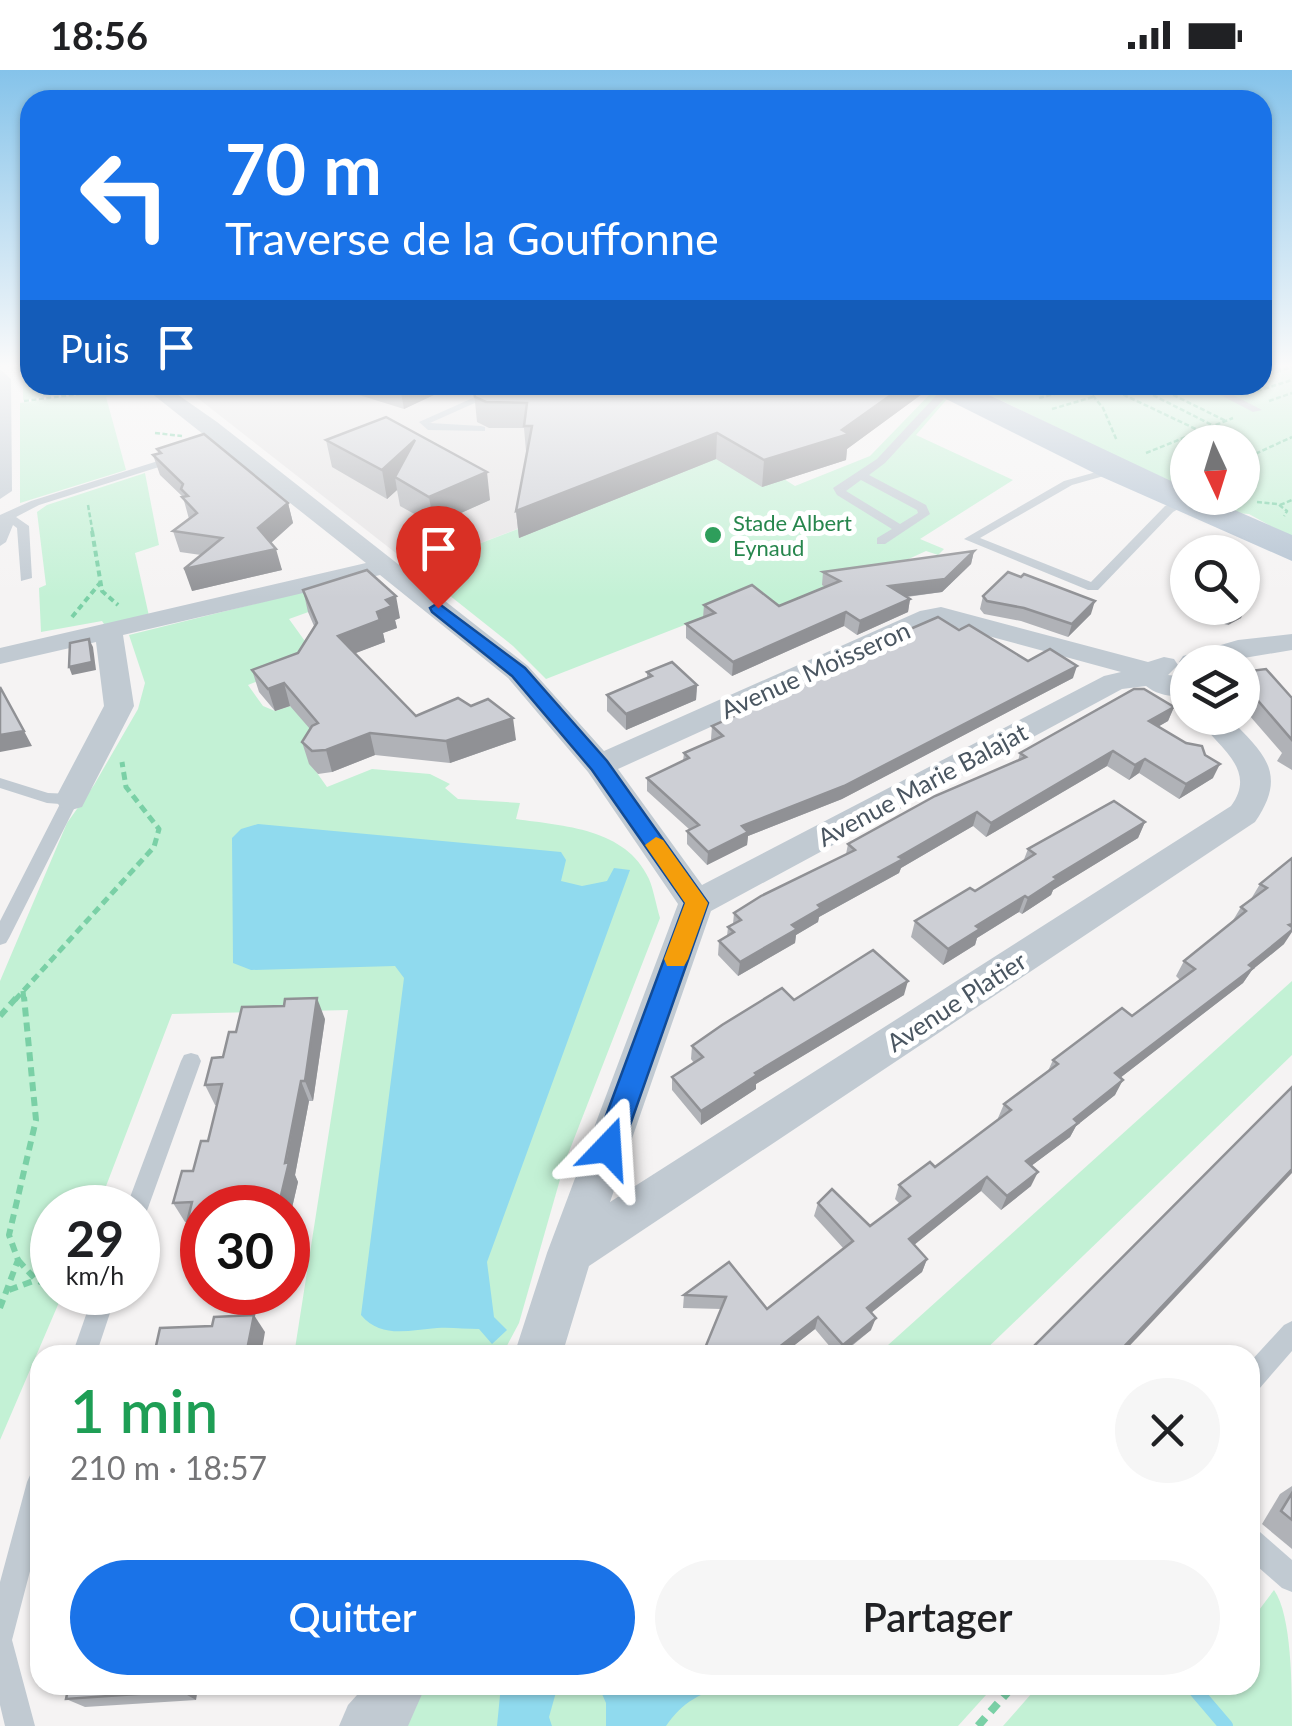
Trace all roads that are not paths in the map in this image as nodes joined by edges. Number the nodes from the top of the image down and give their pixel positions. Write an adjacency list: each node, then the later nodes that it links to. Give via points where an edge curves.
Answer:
1 (6, 443): 8 (lane, via 6,492)
2 (219, 443): 17 (street)
3 (903, 443): 7 (lane)
4 (1074, 443): 6 (main road)
5 (194, 453): 12 (lane, via 35,502)
6 (1112, 462): 9 (main road); 10 (lane, via 970,539 1093,587)
7 (861, 475): 13 (lane, via 839,488 841,493); 13 (lane, via 922,508 924,514)
8 (0, 496)
9 (1170, 498)
10 (1170, 513)
11 (1204, 515): 16 (main road)
12 (5, 519): 15 (lane); 18 (lane, via 23,526)
13 (900, 529): 14 (lane)
14 (881, 541)
15 (0, 542)
16 (1292, 553)
17 (385, 566): 19 (street); 26 (street, via 518,672)
18 (26, 578)
19 (109, 633): 22 (street); 28 (street, via 119,692 115,720)
20 (1292, 642): 21 (street, Avenue Marie Balajat)
21 (1260, 646)
22 (0, 656)
23 (1170, 674): 26 (street, Avenue Moisseron, via 942,615)
24 (1170, 677): 29 (street, Avenue Marie Balajat, via 1114,682)
25 (1228, 735): 33 (street, Avenue Platier, via 1255,767 1260,784 1258,798 1243,814)
26 (600, 766): 29 (street)
27 (0, 783): 28 (lane)
28 (71, 800): 30 (lane)
29 (696, 903): 33 (street)
30 (0, 938)
31 (191, 1061): 32 (lane)
32 (146, 1185)
33 (570, 1252): 37 (street)
34 (98, 1315): 36 (lane)
35 (1292, 1332): 38 (lane)
36 (87, 1345)
37 (541, 1345)
38 (1260, 1369)
39 (30, 1520): 42 (lane)
40 (1260, 1551): 41 (lane)
41 (1292, 1578)
42 (0, 1635)
43 (0, 1646): 45 (lane)
44 (392, 1695): 46 (street)
45 (20, 1726)
46 (369, 1726)

